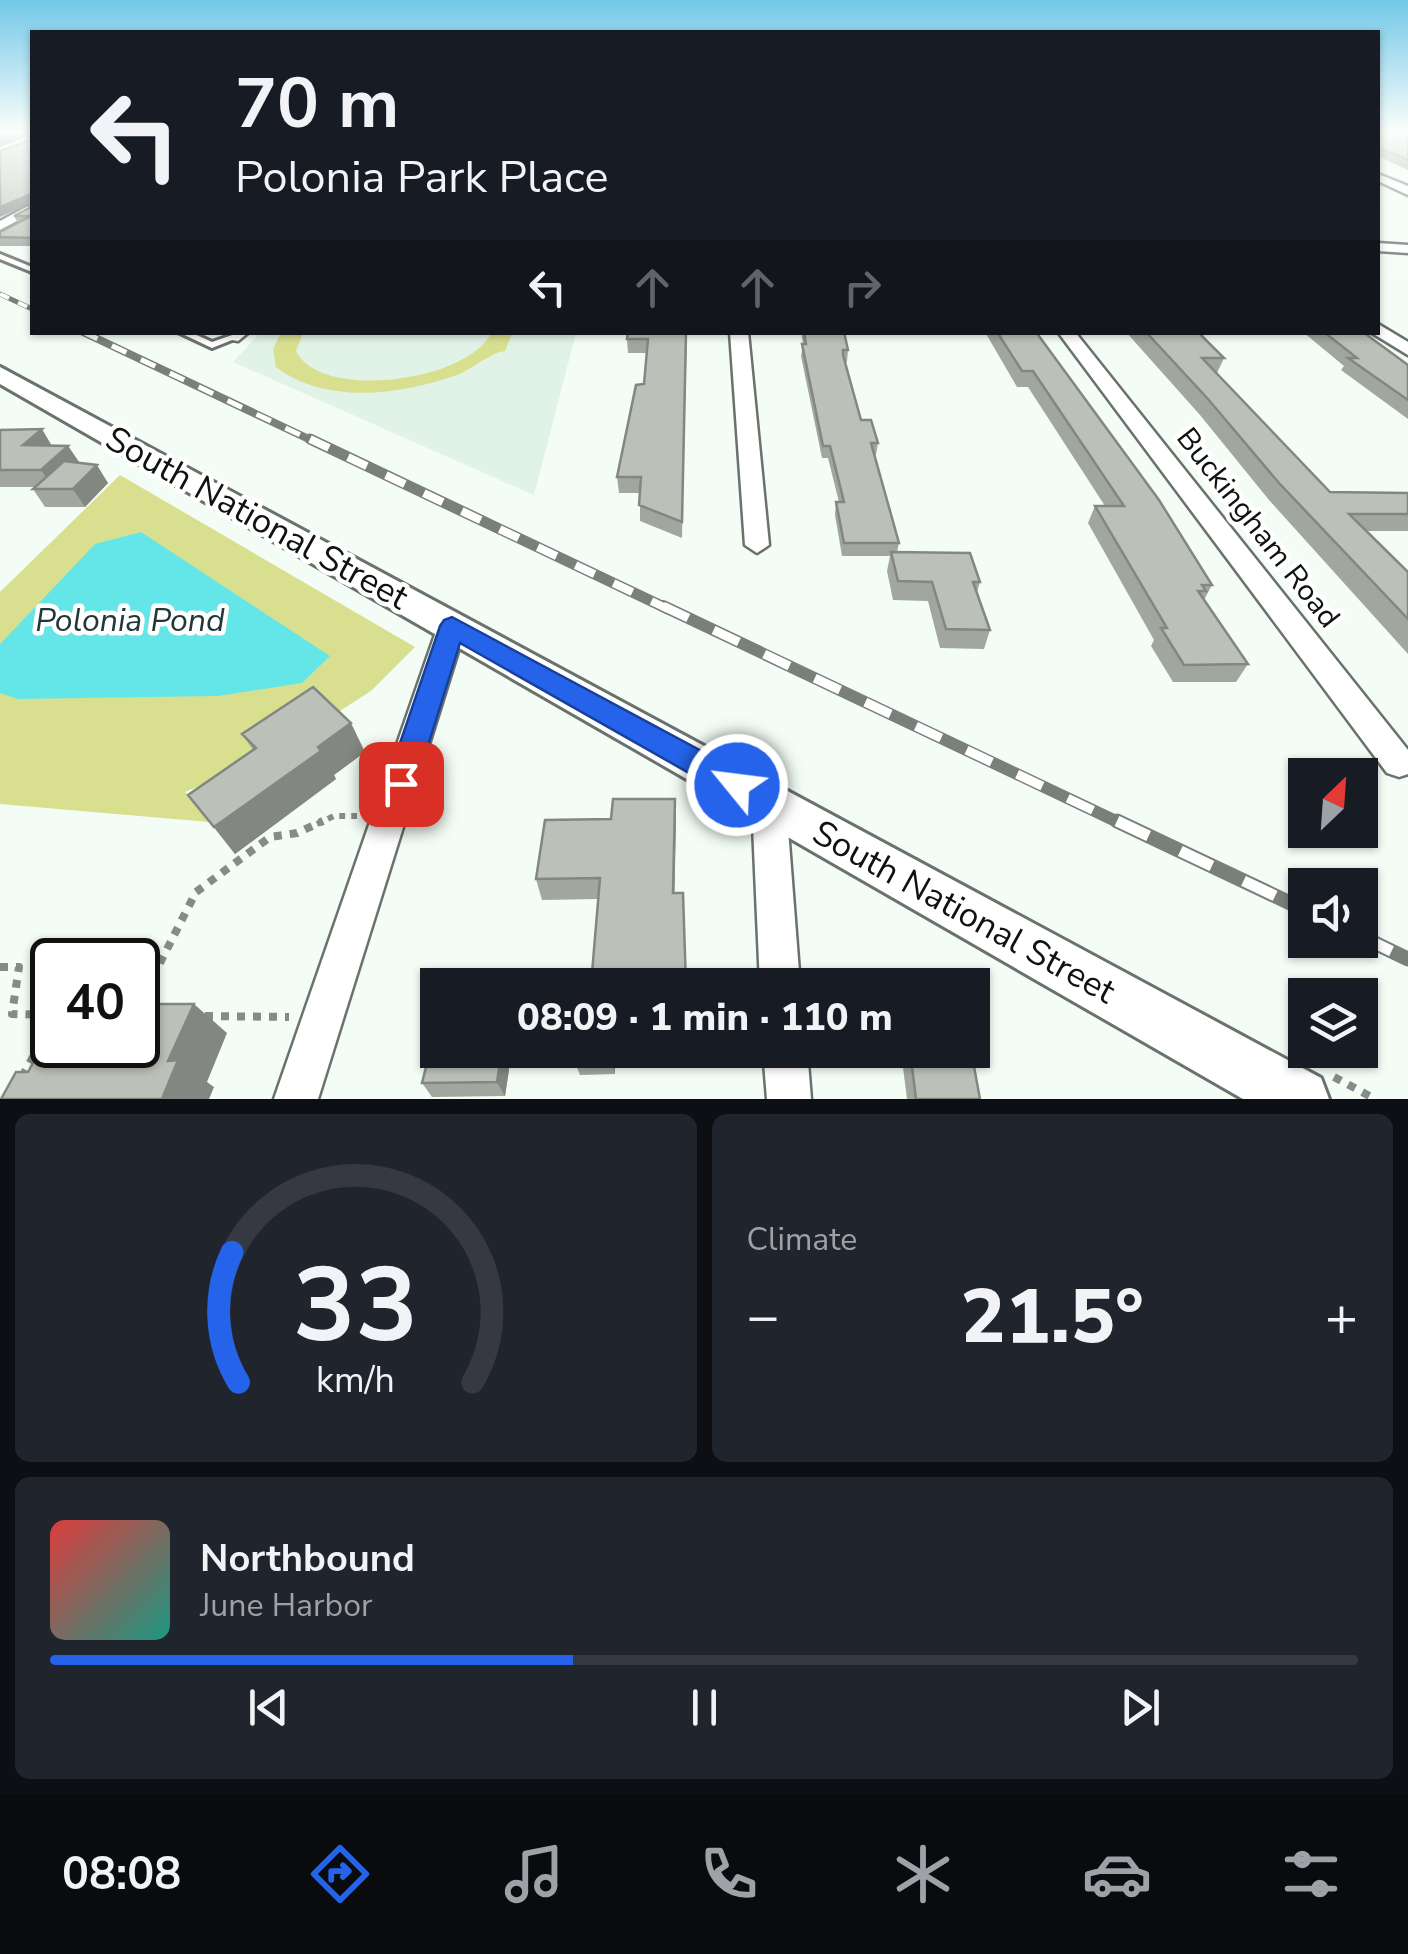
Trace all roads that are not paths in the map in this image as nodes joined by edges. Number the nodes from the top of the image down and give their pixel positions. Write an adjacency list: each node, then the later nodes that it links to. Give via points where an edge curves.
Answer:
1 (30, 209): 2 (street)
2 (0, 226)
3 (1380, 247): 4 (street)
4 (1408, 248)
5 (0, 256): 6 (lane)
6 (30, 269)
7 (1380, 329): 12 (street)
8 (189, 335): 9 (lane, via 212,345)
9 (237, 335)
10 (739, 335): 14 (street)
11 (1068, 335): 16 (street, Buckingham Road)
12 (1408, 350)
13 (5, 384): 15 (street, South National Street)
14 (757, 545)
15 (452, 626): 17 (street, South National Street); 20 (street)
16 (1399, 763)
17 (768, 803): 18 (street); 22 (street, South National Street)
18 (779, 968)
19 (786, 1068): 21 (street)
20 (296, 1099)
21 (789, 1099)
22 (1300, 1099)

